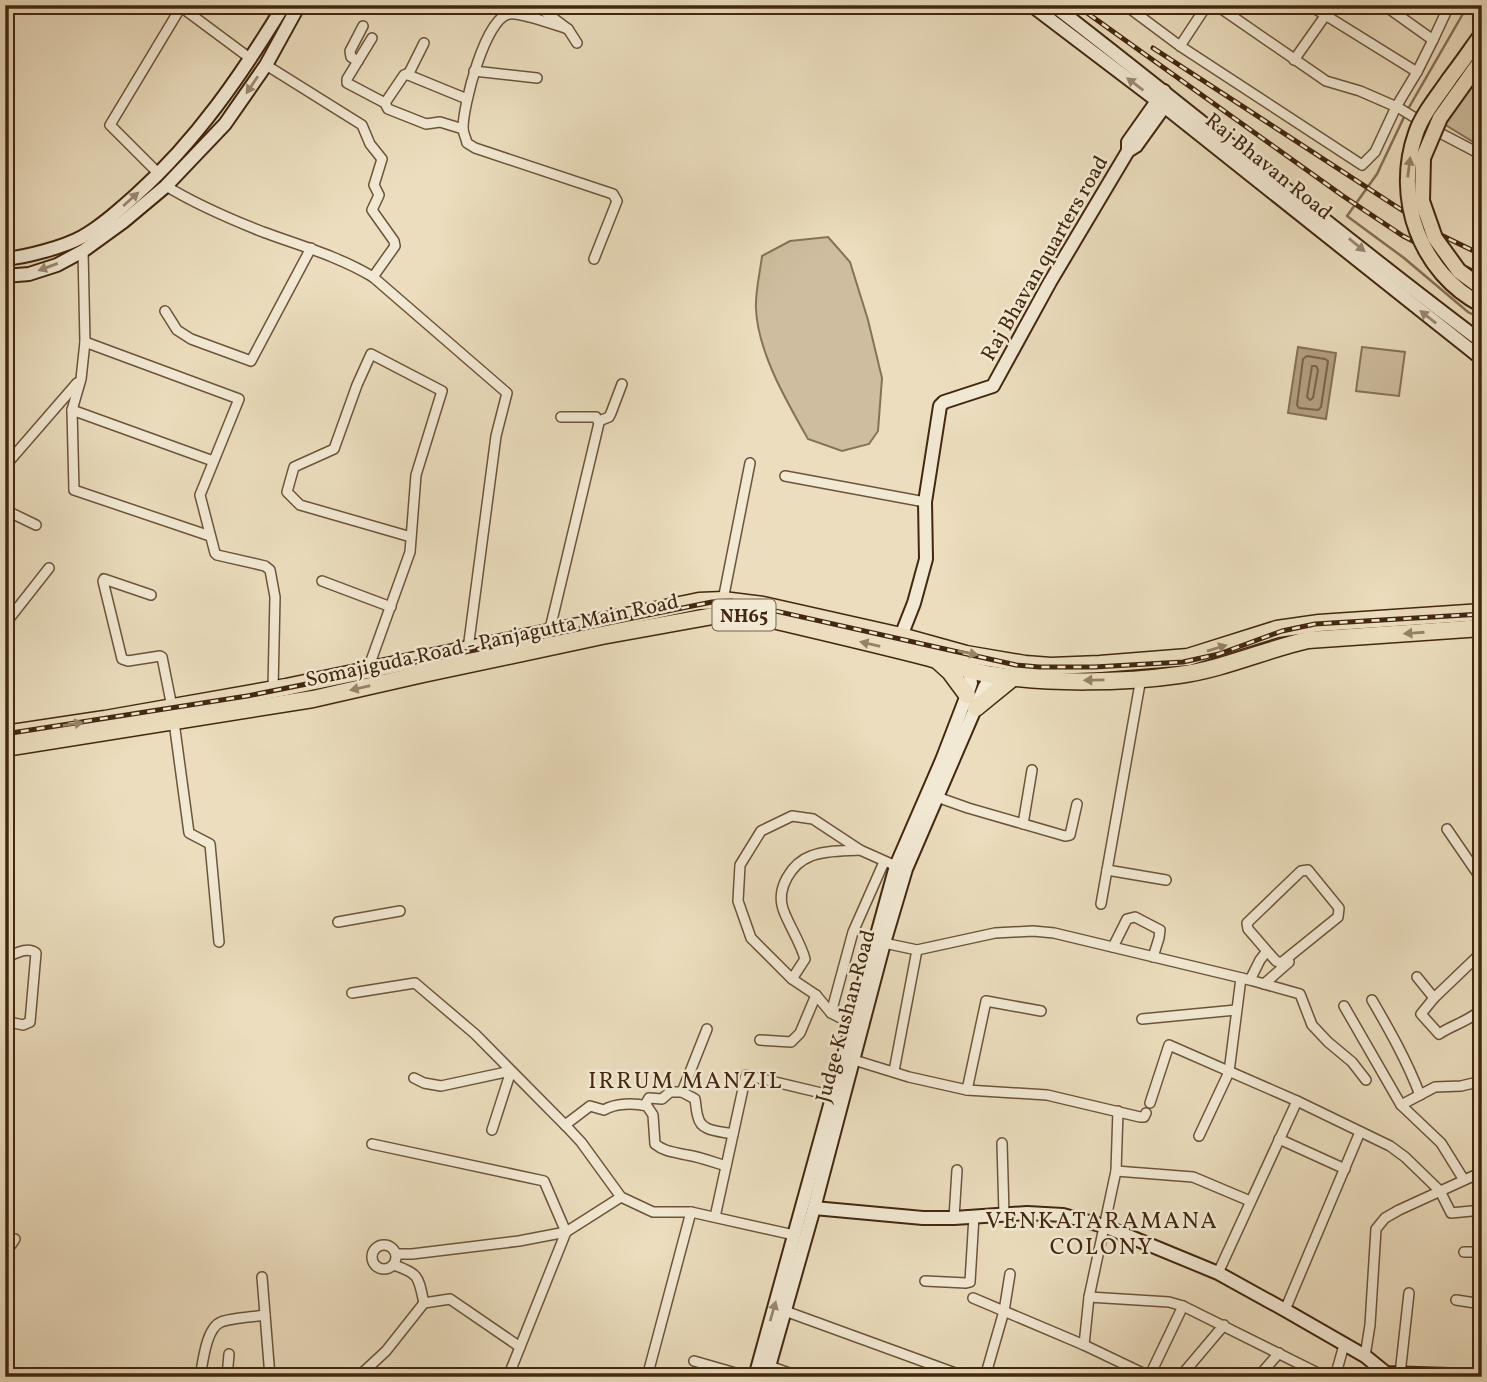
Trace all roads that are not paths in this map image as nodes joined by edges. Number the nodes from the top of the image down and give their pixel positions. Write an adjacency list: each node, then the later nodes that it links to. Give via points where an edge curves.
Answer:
1 (284, 5): 22 (main road)
2 (299, 5): 26 (main road)
3 (536, 5): 15 (street)
4 (1031, 5): 31 (main road, Raj Bhavan Road, one-way to 4)
5 (1053, 5): 31 (main road, Raj Bhavan Road)
6 (1125, 5): 21 (street)
7 (1207, 5): 21 (street)
8 (1216, 5): 24 (street)
9 (1309, 5): 13 (street)
10 (1384, 5): 18 (street)
11 (1445, 5): 18 (street, via 1447,10)
12 (181, 6): 22 (street); 37 (street, via 110,125)
13 (1325, 16): 24 (street); 28 (street)
14 (363, 26): 25 (street, via 350,51)
15 (568, 29): 20 (street); 27 (street, via 510,14 501,18)
16 (1482, 34): 46 (main road, one-way to 16, bridge, via 1454,286 1428,255 1417,234 1407,185 1416,133 1429,107)
17 (372, 38): 25 (street)
18 (1433, 40): 28 (street)
19 (424, 43): 29 (street)
20 (577, 43)
21 (1180, 47): 34 (street, via 1362,165 1375,152)
22 (251, 59): 37 (main road, via 203,125)
23 (1482, 59): 45 (main road, bridge, via 1440,118 1423,158 1422,190 1435,238 1459,271)
24 (1294, 60): 34 (street, via 1326,81)
25 (358, 61): 33 (street, via 347,83)
26 (266, 65): 38 (main road, one-way to 38, via 225,124); 44 (street, via 362,125 382,159 374,186 379,195 372,210 395,246)
27 (474, 71): 30 (street); 32 (street)
28 (1417, 72): 34 (street)
29 (408, 75): 32 (street); 33 (street)
30 (537, 78)
31 (1164, 99): 49 (main road, Raj Bhavan Road, one-way to 49); 50 (main road, Raj Bhavan Road, one-way to 31); 60 (main road, Raj Bhavan quarters road, via 1136,146 1128,150 993,386 940,406)
32 (467, 100): 35 (street)
33 (385, 103): 35 (street, via 388,109 426,124 440,122)
34 (1397, 107): 36 (street)
35 (463, 129): 42 (street, via 467,143 475,148 614,194 617,201)
36 (1482, 155)
37 (159, 174): 41 (main road, one-way to 37, via 82,237)
38 (166, 186): 39 (street, via 193,203); 40 (main road)
39 (311, 248): 44 (street); 47 (street, via 251,360 191,339 177,330)
40 (83, 251): 43 (main road, one-way to 43, via 29,274); 48 (street)
41 (5, 259)
42 (594, 259)
43 (5, 276)
44 (373, 277): 76 (street, via 507,393 496,436)
45 (1482, 288)
46 (1482, 305)
47 (165, 311)
48 (85, 342): 51 (street); 56 (street, via 239,399)
49 (1482, 342)
50 (1482, 359)
51 (80, 379): 53 (street); 58 (street)
52 (622, 384): 55 (street, via 609,417)
53 (72, 410): 56 (street); 63 (street, via 74,490)
54 (561, 417): 55 (street, via 596,417)
55 (599, 421): 74 (street)
56 (214, 461): 63 (street, via 200,495)
57 (750, 463): 68 (street)
58 (5, 466)
59 (785, 476): 60 (street)
60 (925, 502): 75 (main road, Raj Bhavan quarters road, via 926,559)
61 (5, 510): 62 (street)
62 (36, 524)
63 (210, 536): 85 (street, via 217,555 270,570 275,597)
64 (411, 537): 64 (street, via 416,475 442,391 371,354 334,449 294,467 286,492 300,505); 69 (street)
65 (49, 568): 72 (street)
66 (322, 582): 69 (street)
67 (151, 595): 86 (street, via 103,580 122,659 162,657)
68 (723, 600): 71 (highway, Somajiguda Road - Panjagutta Main Road / NH65, via 699,601); 75 (highway, Somajiguda Road - Panjagutta Main Road / NH65)
69 (391, 607): 79 (street)
70 (1482, 612): 77 (highway, Somajiguda Road - Panjagutta Main Road / NH65, one-way to 70, via 1188,657 1277,629)
71 (666, 616): 74 (highway, Somajiguda Road - Panjagutta Main Road / NH65); 78 (highway, Somajiguda Road - Panjagutta Main Road / NH65, one-way to 71, via 760,617); 86 (highway, Somajiguda Road - Panjagutta Main Road / NH65, one-way to 86, via 313,699)
72 (5, 624)
73 (1482, 628): 80 (highway, Somajiguda Road - Panjagutta Main Road / NH65, one-way to 80, via 1308,640)
74 (549, 633): 76 (highway, Somajiguda Road - Panjagutta Main Road / NH65)
75 (901, 636): 77 (highway, Somajiguda Road - Panjagutta Main Road / NH65, one-way to 77, via 1025,664)
76 (468, 649): 79 (highway, Somajiguda Road - Panjagutta Main Road / NH65)
77 (1170, 658): 80 (highway)
78 (937, 660): 84 (highway, Somajiguda Road - Panjagutta Main Road / NH65); 84 (highway)
79 (368, 669): 85 (highway, Somajiguda Road - Panjagutta Main Road / NH65)
80 (1177, 676): 82 (highway, Somajiguda Road - Panjagutta Main Road / NH65)
81 (1014, 677): 82 (highway, Somajiguda Road - Panjagutta Main Road / NH65, one-way to 81, via 1056,681); 83 (highway, Somajiguda Road - Panjagutta Main Road / NH65); 84 (highway)
82 (1141, 678): 96 (street)
83 (988, 682): 84 (highway, Somajiguda Road - Panjagutta Main Road / NH65); 84 (main road, Judge Kushan Road)
84 (971, 688): 90 (main road, Judge Kushan Road); 95 (main road, Judge Kushan Road, via 942,760)
85 (273, 689): 86 (highway, Somajiguda Road - Panjagutta Main Road / NH65)
86 (179, 714): 87 (highway, Somajiguda Road - Panjagutta Main Road / NH65, one-way to 86); 88 (highway, Somajiguda Road - Panjagutta Main Road / NH65); 103 (street, via 189,833 210,844)
87 (5, 734)
88 (5, 748)
89 (1032, 770): 92 (street)
90 (937, 797): 92 (street); 104 (main road, Judge Kushan Road, via 906,869)
91 (1077, 804): 92 (street, via 1070,835)
92 (1023, 824)
93 (1447, 830): 98 (street)
94 (860, 850): 95 (street); 113 (street, via 810,856 788,874 782,907 805,959); 113 (street, via 813,819 792,816 761,831 740,865 738,901 751,938)
95 (890, 864): 125 (street, via 853,932); 128 (main road, Judge Kushan Road)
96 (1107, 870): 97 (street); 99 (street)
97 (1166, 880)
98 (1482, 880)
99 (1101, 904)
100 (400, 911): 101 (street)
101 (338, 922)
102 (1313, 941): 111 (street)
103 (219, 942)
104 (884, 943): 106 (street); 131 (main road, Judge Kushan Road)
105 (1112, 947): 106 (street, via 1033,931 995,933); 109 (street); 109 (street, via 1127,919 1135,917 1160,930)
106 (917, 950): 133 (street)
107 (1267, 951): 107 (street, via 1247,923 1308,870 1339,908 1338,917 1281,963); 114 (street)
108 (1482, 952): 119 (street)
109 (1153, 957): 114 (street)
110 (5, 958): 127 (street, via 28,950 36,953 30,1022)
111 (1275, 974): 115 (street); 116 (street)
112 (1417, 977): 119 (street)
113 (792, 979): 118 (street)
114 (1246, 979): 116 (street); 123 (street)
115 (1282, 982)
116 (1264, 984): 136 (street, via 1300,994 1312,1025)
117 (352, 993): 132 (street, via 415,983)
118 (816, 995): 125 (street); 130 (street, via 800,1033 791,1042)
119 (1434, 998): 122 (street, via 1421,1014 1439,1034)
120 (1371, 1000): 140 (street)
121 (1344, 1006): 145 (street)
122 (1482, 1009)
123 (1236, 1010): 126 (street); 134 (street)
124 (1041, 1011): 138 (street, via 985,1001)
125 (831, 1013): 128 (street)
126 (1142, 1019)
127 (5, 1021)
128 (852, 1024): 141 (main road, Judge Kushan Road)
129 (707, 1029): 139 (street)
130 (760, 1040)
131 (854, 1059): 133 (street); 165 (main road, Judge Kushan Road)
132 (511, 1071): 135 (street, via 441,1086); 148 (street); 149 (street)
133 (894, 1071): 138 (street)
134 (1230, 1072): 142 (street); 143 (street, via 1169,1045); 152 (street)
135 (414, 1078)
136 (1366, 1080)
137 (1482, 1081): 140 (street, via 1435,1087)
138 (967, 1090): 146 (street, via 1046,1095)
139 (682, 1092): 144 (street, via 649,1098); 151 (street, via 695,1099 701,1126)
140 (1420, 1095): 145 (street)
141 (834, 1096): 151 (street, via 746,1075); 174 (main road, Judge Kushan Road)
142 (1297, 1101): 150 (street); 153 (street)
143 (1150, 1103)
144 (645, 1105): 148 (street, via 618,1104 604,1110 590,1106); 156 (street, via 653,1115 653,1136 660,1148)
145 (1401, 1105): 161 (street, via 1441,1143)
146 (1118, 1111): 147 (street, via 1144,1117); 159 (street)
147 (1146, 1113)
148 (565, 1125): 163 (street)
149 (492, 1130)
150 (1360, 1132): 157 (street); 162 (street, via 1398,1151)
151 (733, 1134): 156 (street)
152 (1199, 1136)
153 (1279, 1139): 157 (street); 164 (street)
154 (1002, 1143): 168 (street)
155 (372, 1144): 173 (street, via 544,1181)
156 (726, 1166): 170 (street)
157 (1345, 1169): 192 (street)
158 (957, 1170): 171 (street)
159 (1116, 1171): 164 (street, via 1193,1177); 172 (street)
160 (1482, 1172): 161 (street)
161 (1464, 1180): 162 (street)
162 (1440, 1191): 166 (street, via 1451,1213); 202 (street, via 1385,1218 1376,1229)
163 (621, 1197): 167 (street, via 653,1212); 173 (street)
164 (1250, 1200): 182 (street)
165 (814, 1208): 171 (main road); 193 (main road, Judge Kushan Road)
166 (1482, 1210)
167 (691, 1212): 170 (street); 215 (street)
168 (1004, 1214): 169 (main road); 172 (main road, via 1063,1215)
169 (974, 1216): 171 (main road); 184 (street, via 970,1282)
170 (715, 1217): 174 (street)
171 (954, 1218)
172 (1104, 1226): 182 (main road); 186 (street)
173 (566, 1232): 179 (street); 199 (street)
174 (794, 1235): 207 (main road, Judge Kushan Road, one-way to 174)
175 (15, 1239): 178 (street)
176 (1464, 1252): 177 (street)
177 (1482, 1252)
178 (5, 1254)
179 (396, 1254): 180 (street); 180 (street, via 391,1246 382,1244 372,1255 373,1264 380,1269)
180 (394, 1265): 189 (street, via 416,1275)
181 (1010, 1273): 194 (street)
182 (1218, 1273): 192 (main road)
183 (262, 1277): 195 (street)
184 (925, 1282)
185 (1409, 1293): 205 (street)
186 (1089, 1297): 191 (street); 197 (street)
187 (973, 1298): 194 (street)
188 (1456, 1300): 190 (street)
189 (424, 1303): 199 (street, via 450,1299); 213 (street, via 386,1351)
190 (1482, 1304)
191 (1183, 1306): 196 (street); 208 (street)
192 (1285, 1310): 198 (main road)
193 (785, 1311): 204 (main road, Judge Kushan Road); 217 (street)
194 (1004, 1311): 197 (street); 218 (street)
195 (265, 1315): 210 (street, via 215,1326); 212 (street)
196 (1224, 1325): 200 (street); 219 (street)
197 (1084, 1345): 208 (street)
198 (1344, 1345): 202 (main road); 222 (street)
199 (520, 1347): 214 (street)
200 (1279, 1353): 220 (street); 221 (street)
201 (229, 1354): 211 (street)
202 (1366, 1356): 206 (main road)
203 (694, 1361): 207 (street)
204 (768, 1371): 216 (street)
205 (1400, 1374): 206 (main road); 209 (main road)
206 (1386, 1375)
207 (750, 1376)
208 (1150, 1376)
209 (1482, 1376)
210 (200, 1377)
211 (227, 1377)
212 (270, 1377)
213 (358, 1377)
214 (508, 1377)
215 (647, 1377)
216 (801, 1377)
217 (965, 1377)
218 (985, 1377)
219 (1180, 1377)
220 (1258, 1377)
221 (1326, 1377)
222 (1335, 1377)

